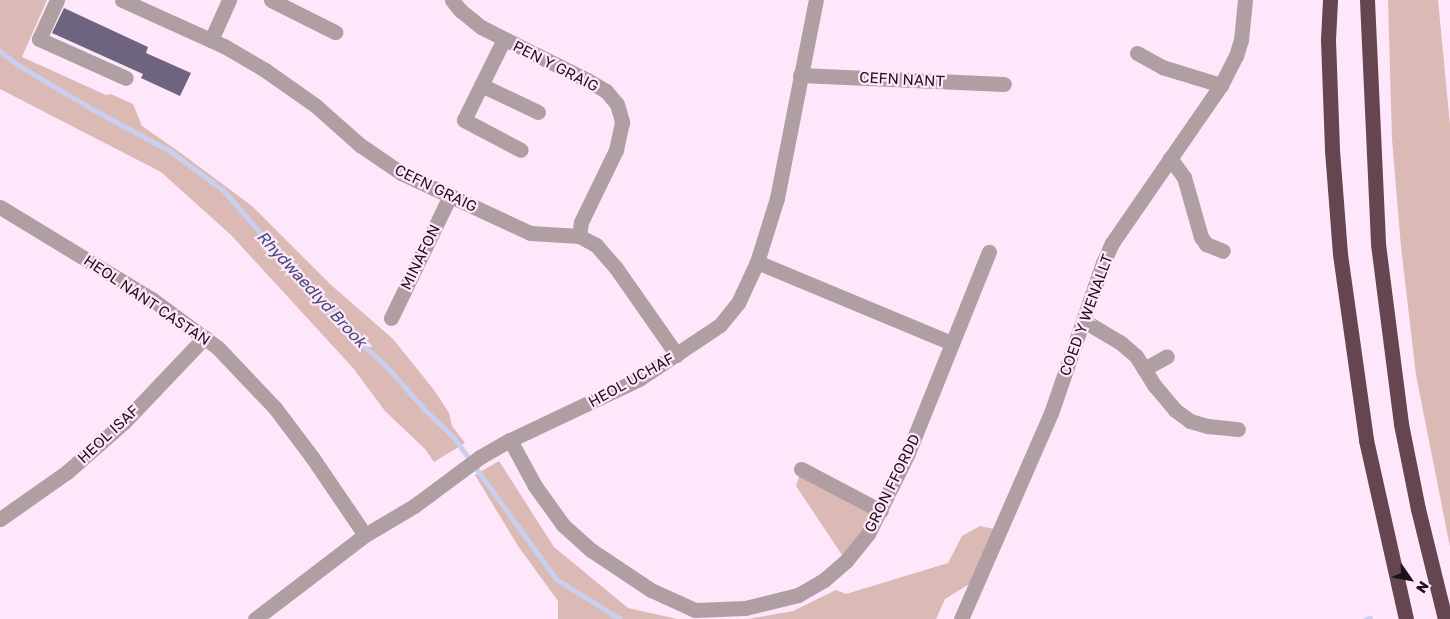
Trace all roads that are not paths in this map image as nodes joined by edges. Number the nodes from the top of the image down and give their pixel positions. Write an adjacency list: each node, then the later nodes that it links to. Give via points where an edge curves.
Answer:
1 (57, 0): 15 (street, via 39,39)
2 (122, 0): 12 (street, CEFN GRAIG)
3 (229, 0): 12 (street)
4 (271, 0): 10 (street)
5 (452, 0): 11 (street, PEN Y GRAIG, via 481,27)
6 (816, 0): 14 (street, HEOL UCHAF)
7 (1245, 0): 18 (street, COED Y WENALLT, via 1236,56)
8 (1330, 0): 43 (highway, via 1328,40 1332,150 1340,254 1366,440)
9 (1367, 0): 44 (highway, via 1379,254 1402,424 1418,509)
10 (335, 32)
11 (504, 39): 17 (street); 24 (street, PEN Y GRAIG, via 587,80 606,91 617,104 622,122 616,150 581,222)
12 (211, 40): 22 (street, CEFN GRAIG, via 265,70 401,173)
13 (1137, 52): 18 (street, via 1162,67)
14 (800, 74): 16 (street, CEFN NANT); 27 (street, HEOL UCHAF, via 777,198)
15 (126, 78)
16 (1004, 84)
17 (481, 85): 19 (street); 20 (street, via 464,120)
18 (1221, 85): 21 (street, COED Y WENALLT)
19 (538, 112)
20 (521, 150)
21 (1170, 158): 25 (street, via 1184,177 1201,237 1206,244); 29 (street, COED Y WENALLT, via 1112,243)
22 (450, 196): 24 (street, CEFN GRAIG, via 530,233); 28 (street, MINAFON)
23 (0, 207): 30 (street, HEOL NANT CASTAN, via 153,300)
24 (579, 236): 32 (street, CEFN GRAIG, via 596,245 616,268)
25 (1223, 251)
26 (989, 252): 31 (street, GRON FFORDD)
27 (757, 262): 31 (street); 32 (street, HEOL UCHAF, via 738,303 720,325)
28 (391, 318)
29 (1084, 321): 34 (street, via 1121,343 1136,356); 42 (street, COED Y WENALLT, via 1051,413)
30 (205, 337): 39 (street, HEOL ISAF, via 124,422 67,472); 40 (street, HEOL NANT CASTAN, via 275,408)
31 (952, 343): 38 (street, GRON FFORDD)
32 (677, 355): 36 (street, HEOL UCHAF, via 639,378)
33 (1167, 356): 34 (street)
34 (1144, 369): 35 (street, via 1175,410 1190,421)
35 (1238, 429)
36 (510, 440): 38 (street, GRON FFORDD, via 535,486 562,525 591,550 651,590 695,610 745,608 798,595 824,580 846,561 868,534); 40 (street, HEOL UCHAF, via 466,466 414,506)
37 (801, 469): 38 (street)
38 (881, 511)
39 (0, 518)
40 (364, 535): 41 (street, HEOL UCHAF)
41 (255, 619)
42 (961, 619)
43 (1406, 619)
44 (1445, 619)

